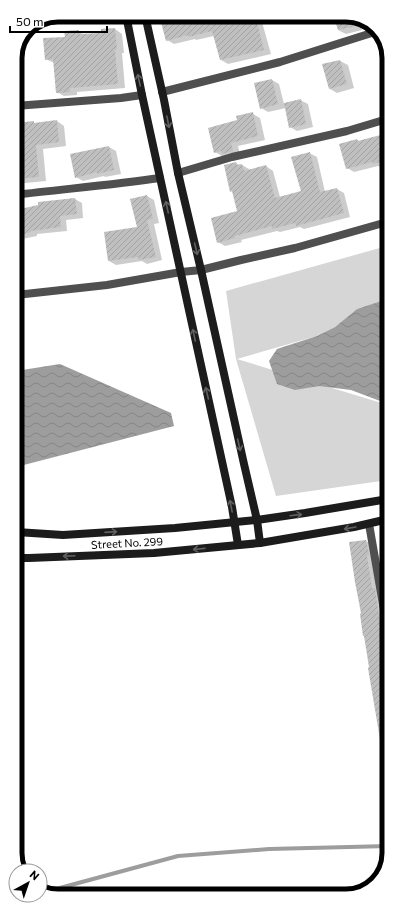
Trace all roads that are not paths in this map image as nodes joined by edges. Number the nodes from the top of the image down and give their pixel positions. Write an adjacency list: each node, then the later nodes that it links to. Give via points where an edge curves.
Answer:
1 (127, 22): 5 (street, one-way to 1)
2 (147, 22): 4 (street)
3 (372, 34): 4 (street, via 280,62)
4 (162, 92): 8 (street, one-way to 8)
5 (142, 95): 6 (street); 9 (street)
6 (22, 105)
7 (382, 120): 8 (street, via 232,157)
8 (178, 173): 12 (street, one-way to 12)
9 (160, 178): 10 (street); 13 (street, one-way to 9)
10 (22, 194)
11 (382, 223): 12 (street, via 295,248)
12 (201, 270): 13 (street); 16 (street, one-way to 16)
13 (181, 272): 14 (street, via 107,285); 18 (street, one-way to 13)
14 (22, 294)
15 (382, 500): 16 (street, one-way to 15)
16 (257, 520): 18 (street); 21 (street)
17 (382, 521): 19 (street, Street No. 299)
18 (234, 522): 20 (street, one-way to 18, via 63,535); 22 (street)
19 (369, 524): 21 (street, Street No. 299, one-way to 21); 24 (street)
20 (22, 532)
21 (260, 543): 22 (street, Street No. 299)
22 (238, 545): 23 (street, Street No. 299, one-way to 23, via 154,553)
23 (22, 558)
24 (382, 583)

